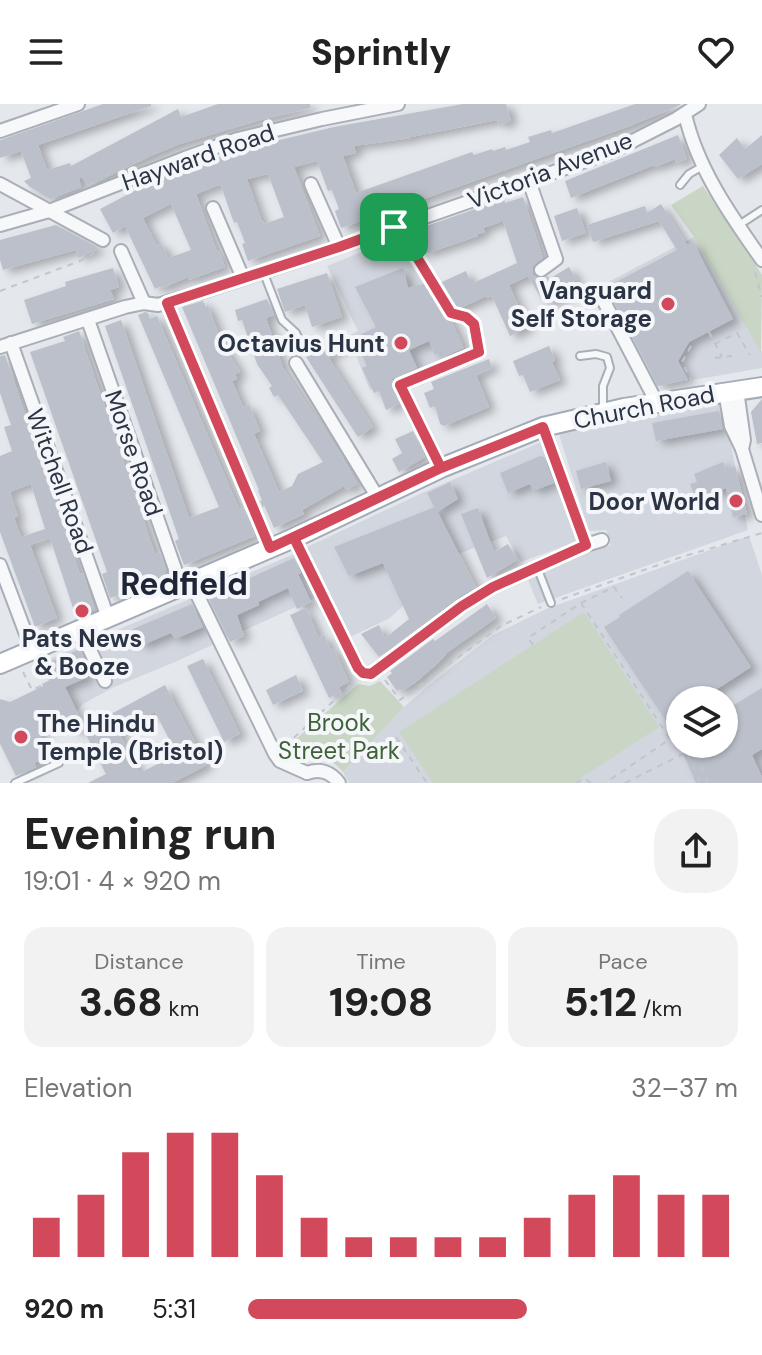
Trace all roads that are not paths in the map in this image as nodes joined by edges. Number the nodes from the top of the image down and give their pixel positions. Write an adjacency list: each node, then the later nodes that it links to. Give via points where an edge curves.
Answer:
1 (398, 104): 12 (street, Hayward Road, via 238,139)
2 (69, 105): 4 (street)
3 (692, 107): 5 (street, via 689,131); 6 (street, Victoria Avenue, via 615,150)
4 (0, 131)
5 (703, 166): 9 (lane); 14 (street)
6 (529, 181): 16 (street, Victoria Avenue); 19 (street, via 556,259)
7 (0, 184): 12 (street)
8 (311, 184): 16 (street)
9 (680, 185)
10 (213, 208): 21 (street)
11 (762, 210): 14 (lane)
12 (49, 211): 13 (street, Hayward Road); 15 (street)
13 (0, 225)
14 (739, 225): 18 (street)
15 (101, 245)
16 (339, 247): 20 (street, Victoria Avenue)
17 (121, 251): 23 (street)
18 (760, 258)
19 (541, 270)
20 (263, 271): 21 (street, Victoria Avenue); 26 (lane, via 282,320)
21 (243, 278): 24 (street, Victoria Avenue)
22 (599, 292): 33 (street)
23 (144, 303): 24 (street, Victoria Avenue); 25 (street, Victoria Avenue)
24 (167, 303): 42 (street)
25 (88, 320): 27 (street, Victoria Avenue); 45 (street, Morse Road)
26 (301, 343)
27 (5, 345): 47 (street, Witchell Road)
28 (479, 352): 36 (street, via 400,385)
29 (580, 356): 34 (lane, via 607,357)
30 (296, 363): 37 (street)
31 (762, 387): 32 (main road, Church Road)
32 (731, 391): 33 (main road, Church Road); 38 (street, via 731,426)
33 (657, 403): 34 (main road, Church Road)
34 (604, 412): 35 (main road, Church Road)
35 (543, 427): 36 (main road, Church Road); 41 (street)
36 (441, 468): 37 (main road, Church Road)
37 (378, 498): 39 (main road, Church Road)
38 (762, 515)
39 (294, 538): 42 (main road, Church Road); 44 (street, via 358,668 371,674 462,606)
40 (602, 540): 41 (street)
41 (586, 545): 44 (street)
42 (270, 548): 45 (main road, Church Road)
43 (0, 565): 49 (street)
44 (537, 567): 46 (lane)
45 (186, 584): 47 (main road, Church Road); 52 (street, Morse Road, via 275,754)
46 (551, 603)
47 (108, 618): 48 (main road, Church Road)
48 (80, 630): 49 (main road, Church Road); 50 (street)
49 (16, 657)
50 (105, 681)
51 (59, 763): 53 (lane)
52 (304, 778): 54 (street, via 327,772)
53 (15, 783)
54 (339, 783)

